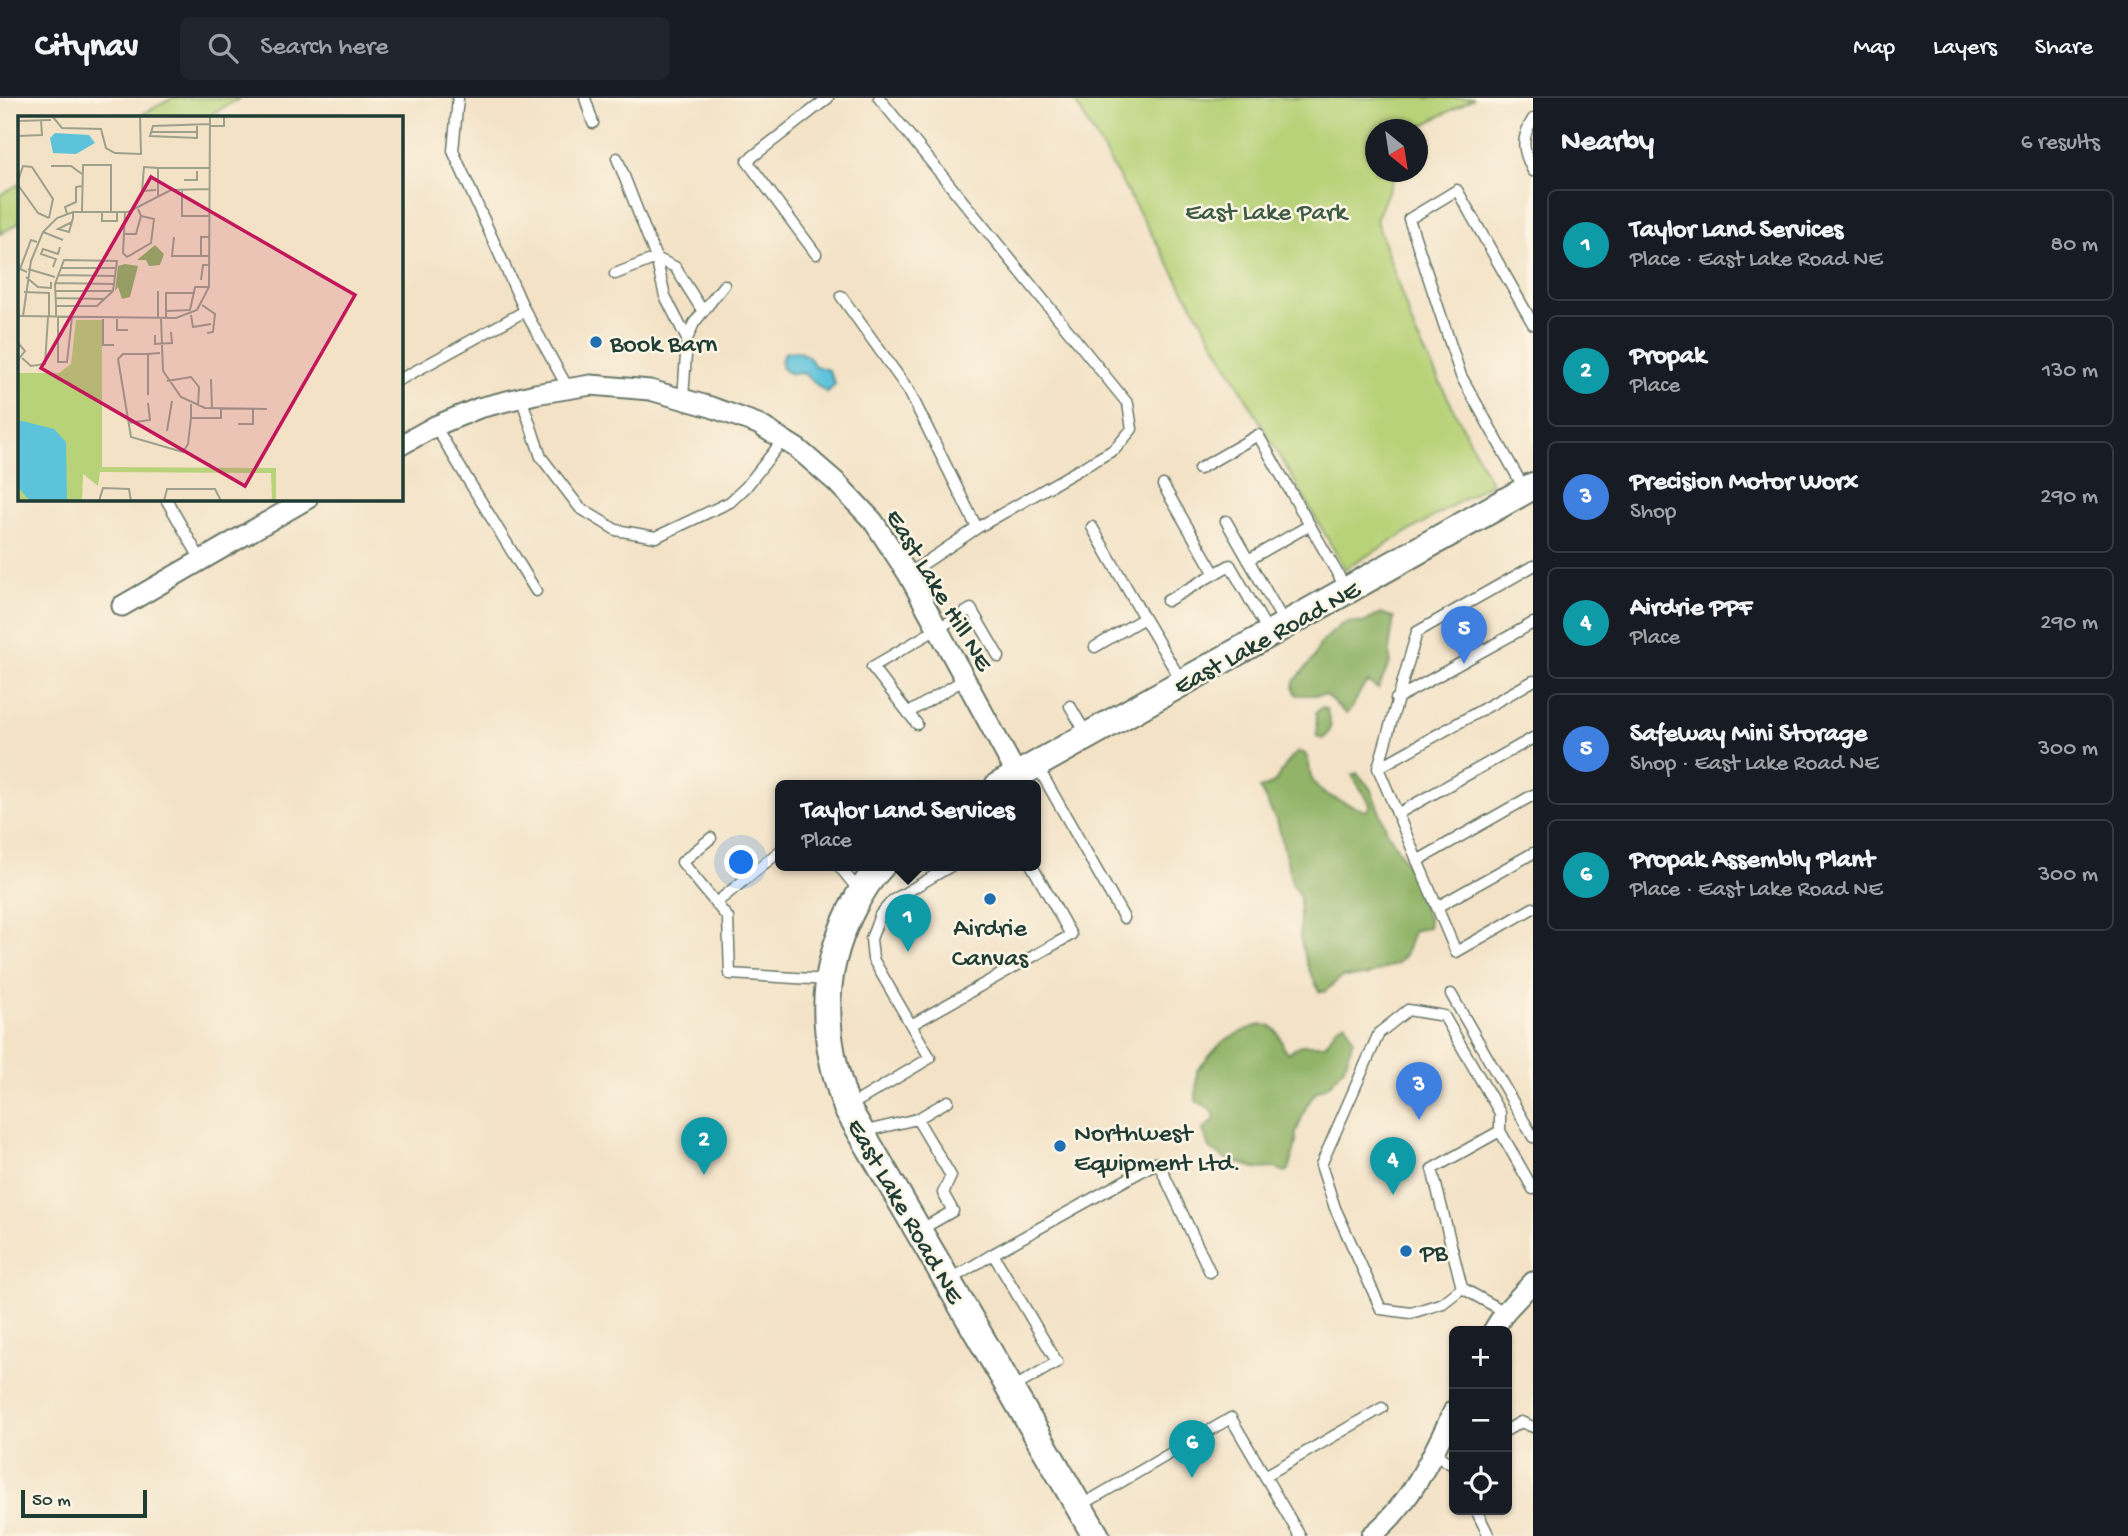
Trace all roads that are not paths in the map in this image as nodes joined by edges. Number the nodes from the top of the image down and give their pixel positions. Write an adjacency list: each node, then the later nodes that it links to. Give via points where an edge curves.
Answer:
1 (458, 98): 15 (lane, via 453,151)
2 (585, 98): 6 (lane)
3 (828, 98): 9 (lane, via 747,162)
4 (879, 98): 33 (lane, via 1128,404 1132,429 1115,449)
5 (1533, 119): 8 (lane, via 1524,133 1525,156)
6 (593, 123)
7 (617, 158): 10 (lane)
8 (1533, 171)
9 (816, 254)
10 (656, 258): 11 (lane); 14 (lane, via 675,267); 17 (lane, via 665,296)
11 (615, 274)
12 (724, 285): 14 (lane)
13 (841, 296): 33 (lane, via 909,391)
14 (702, 310): 17 (lane)
15 (525, 311): 18 (lane); 19 (lane)
16 (1533, 324): 27 (lane, via 1457,190 1409,219 1461,376)
17 (687, 339): 21 (lane)
18 (402, 378)
19 (568, 388): 20 (street, East Lake Hill NE); 21 (street, East Lake Hill NE, via 591,385 650,390)
20 (521, 397): 22 (street, East Lake Hill NE); 23 (lane, via 541,457 580,508 616,530 656,537 730,502)
21 (684, 399): 23 (street, East Lake Hill NE, via 758,424)
22 (435, 426): 24 (street, East Lake Hill NE); 40 (lane)
23 (783, 440): 37 (street, East Lake Hill NE, via 864,511)
24 (402, 444)
25 (1199, 469): 31 (lane, via 1258,435)
26 (1163, 485): 38 (lane)
27 (1529, 488): 39 (street, East Lake Road NE)
28 (167, 500): 34 (lane)
29 (305, 500): 34 (street)
30 (1226, 522): 35 (lane)
31 (1310, 524): 35 (lane); 39 (lane)
32 (1092, 527): 43 (lane)
33 (977, 528): 37 (lane)
34 (201, 560): 42 (street)
35 (1248, 560): 46 (lane)
36 (1533, 566): 52 (lane, via 1417,632)
37 (908, 574): 45 (street, East Lake Hill NE)
38 (1215, 574): 41 (lane); 46 (lane, via 1230,565)
39 (1348, 590): 46 (street, East Lake Road NE)
40 (536, 592)
41 (1167, 601)
42 (122, 606)
43 (1144, 618): 47 (lane); 51 (lane)
44 (1533, 622): 52 (lane)
45 (937, 628): 48 (lane, via 971,609); 49 (street, East Lake Hill NE); 54 (lane, via 873,667)
46 (1278, 629): 51 (street, East Lake Road NE)
47 (1094, 647)
48 (999, 657)
49 (965, 679): 54 (lane); 59 (street, East Lake Hill NE)
50 (1533, 681): 58 (lane)
51 (1182, 682): 56 (street, East Lake Road NE)
52 (1396, 699): 58 (lane)
53 (1070, 706): 56 (lane)
54 (908, 713): 55 (lane)
55 (917, 724)
56 (1087, 736): 59 (street, East Lake Road NE)
57 (1533, 738): 62 (lane)
58 (1378, 768): 62 (lane)
59 (1017, 775)
60 (1533, 795): 66 (lane)
61 (1041, 807): 75 (lane)
62 (1397, 814): 66 (lane)
63 (711, 838): 72 (lane, via 682,862)
64 (1533, 853): 73 (lane)
65 (775, 855): 72 (lane)
66 (1417, 861): 73 (lane)
67 (843, 871): 71 (lane)
68 (877, 871): 71 (street, East Lake Road NE)
69 (942, 871): 78 (lane, via 892,900 880,915 872,939 873,959)
70 (1035, 871): 78 (lane, via 1071,935)
71 (860, 892): 76 (street, East Lake Road NE, via 839,936)
72 (716, 903): 76 (lane, via 728,918 730,974)
73 (1437, 907): 74 (lane, via 1456,952)
74 (1533, 908)
75 (1124, 918)
76 (828, 980): 80 (street, East Lake Road NE, via 830,1052)
77 (1451, 994): 84 (lane)
78 (911, 1025): 80 (lane, via 930,1058)
79 (948, 1101): 81 (lane)
80 (847, 1108): 83 (street, East Lake Road NE)
81 (917, 1119): 83 (lane); 86 (lane, via 951,1176 943,1193 953,1211)
82 (1500, 1130): 85 (lane); 91 (lane, via 1432,1170); 91 (lane, via 1500,1113 1444,1016 1408,1010 1379,1033 1321,1165 1335,1208 1381,1309 1411,1313 1443,1303)
83 (862, 1133): 86 (street, East Lake Road NE)
84 (1533, 1137)
85 (1533, 1189)
86 (918, 1231): 89 (street, East Lake Road NE)
87 (993, 1255): 88 (lane, via 1158,1162); 89 (lane); 94 (lane, via 1057,1362)
88 (1210, 1272)
89 (948, 1281): 94 (street, East Lake Road NE)
90 (1533, 1282): 92 (street)
91 (1462, 1288): 92 (lane)
92 (1505, 1312): 93 (street)
93 (1496, 1326)
94 (1010, 1389): 102 (street, East Lake Road NE)
95 (1382, 1408): 101 (lane)
96 (1449, 1421): 99 (street)
97 (1512, 1427): 98 (lane, via 1521,1422)
98 (1533, 1427)
99 (1434, 1453): 100 (lane); 106 (street, via 1404,1502)
100 (1449, 1463)
101 (1265, 1476): 102 (lane, via 1231,1418); 105 (lane)
102 (1079, 1507): 104 (street, East Lake Road NE)
103 (1478, 1515): 107 (lane)
104 (1096, 1536)
105 (1300, 1536)
106 (1371, 1536)
107 (1489, 1536)

